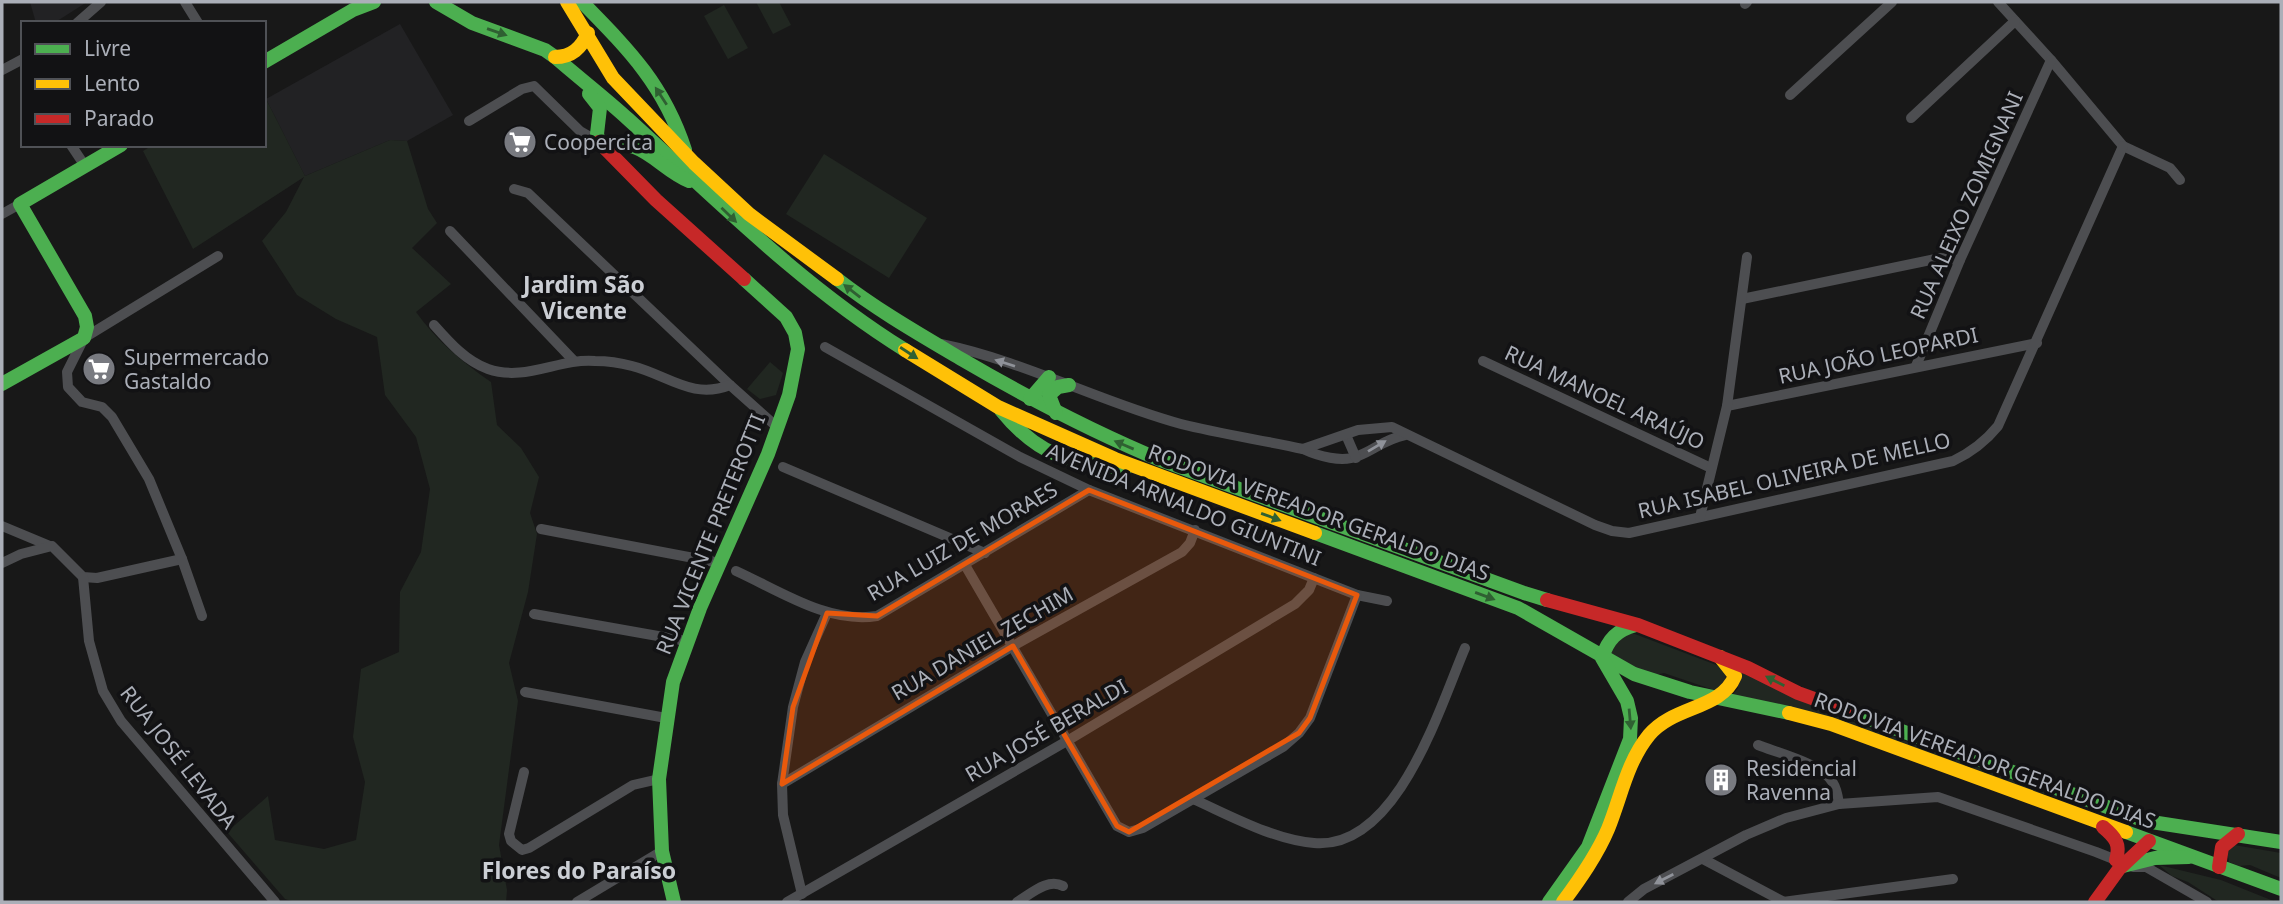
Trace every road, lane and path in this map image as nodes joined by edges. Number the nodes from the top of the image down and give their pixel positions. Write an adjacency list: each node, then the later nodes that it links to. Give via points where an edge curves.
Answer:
1 (101, 2): 10 (street)
2 (185, 2): 11 (street)
3 (374, 2): 9 (main road)
4 (436, 2): 14 (main road, RODOVIA VEREADOR GERALDO DIAS, one-way to 14, via 472,23)
5 (567, 2): 13 (main road, RODOVIA VEREADOR GERALDO DIAS)
6 (582, 2): 27 (main road, one-way to 6, via 660,92)
7 (1892, 2): 20 (street)
8 (1998, 2): 12 (street)
9 (356, 6): 16 (main road)
10 (79, 21)
11 (197, 21)
12 (2015, 21): 17 (street); 21 (street)
13 (588, 33): 14 (main road, via 572,55); 27 (main road, RODOVIA VEREADOR GERALDO DIAS, via 613,78)
14 (555, 57): 19 (main road, RODOVIA VEREADOR GERALDO DIAS)
15 (21, 60): 18 (street)
16 (266, 61)
17 (2051, 61): 24 (street); 37 (street, RUA ALEIXO ZOMIGNANI)
18 (2, 71)
19 (579, 78): 23 (main road, via 601,110 596,133); 30 (main road, RODOVIA VEREADOR GERALDO DIAS)
20 (1790, 95)
21 (1911, 118)
22 (469, 121): 23 (street, via 534,86 580,131)
23 (602, 145): 30 (main road, via 629,143 675,176); 58 (main road, RUA VICENTE PRETEROTTI, via 786,317 798,349)
24 (2123, 146): 29 (street, via 2170,169); 42 (street, RUA ISABEL OLIVEIRA DE MELLO)
25 (72, 147): 28 (street)
26 (118, 147): 28 (main road)
27 (688, 158): 41 (main road, RODOVIA VEREADOR GERALDO DIAS, one-way to 27, via 879,311 767,229)
28 (86, 166): 32 (main road)
29 (2180, 180)
30 (695, 181): 48 (main road, RODOVIA VEREADOR GERALDO DIAS, one-way to 48, via 758,240 866,326)
31 (514, 189): 52 (street, via 528,193)
32 (20, 204): 33 (street); 40 (main road, via 85,316)
33 (2, 214)
34 (450, 230): 44 (street)
35 (218, 256): 40 (street)
36 (1747, 257): 38 (street)
37 (1960, 260): 38 (street, via 1940,258); 47 (street, RUA ALEIXO ZOMIGNANI)
38 (1742, 299): 56 (street)
39 (434, 325): 44 (street, via 470,360 494,371 527,373)
40 (84, 338): 50 (main road); 76 (street, via 67,372 68,387 82,402 102,408 112,417 149,479)
41 (930, 341): 46 (main road, RODOVIA VEREADOR GERALDO DIAS); 49 (street, one-way to 41)
42 (2036, 343): 47 (street, RUA JOÃO LEOPARDI); 70 (street, RUA ISABEL OLIVEIRA DE MELLO, via 1998,426 1971,453 1953,461)
43 (825, 347): 63 (street, AVENIDA ARNALDO GIUNTINI)
44 (575, 361): 52 (street, via 633,366 693,390 716,391)
45 (1483, 361): 67 (street, RUA MANOEL ARAÚJO)
46 (970, 363): 48 (main road, via 960,374); 51 (main road, RODOVIA VEREADOR GERALDO DIAS)
47 (1916, 366): 56 (street, RUA JOÃO LEOPARDI)
48 (938, 371): 55 (main road, RODOVIA VEREADOR GERALDO DIAS)
49 (1049, 377): 53 (street); 54 (main road)
50 (2, 384)
51 (1004, 384): 54 (main road, RODOVIA VEREADOR GERALDO DIAS); 55 (main road, via 996,387)
52 (730, 385): 58 (street)
53 (1069, 386): 57 (main road, via 1059,386 1049,395); 62 (street, via 1181,424)
54 (1030, 399): 57 (main road, RODOVIA VEREADOR GERALDO DIAS)
55 (992, 403): 61 (main road); 68 (main road, RODOVIA VEREADOR GERALDO DIAS)
56 (1727, 406): 67 (street)
57 (1056, 413): 88 (main road, RODOVIA VEREADOR GERALDO DIAS, one-way to 57, via 1524,593 1163,461)
58 (778, 428): 78 (main road, RUA VICENTE PRETEROTTI)
59 (1346, 435): 60 (street, RUA ISABEL OLIVEIRA DE MELLO, via 1392,427); 62 (street, RUA ISABEL OLIVEIRA DE MELLO); 64 (street)
60 (1405, 435): 64 (street, one-way to 60, via 1388,439); 70 (street, RUA ISABEL OLIVEIRA DE MELLO, via 1612,531 1629,533)
61 (1028, 440): 63 (street); 65 (main road)
62 (1303, 449): 64 (street)
63 (1020, 457): 65 (street, AVENIDA ARNALDO GIUNTINI)
64 (1356, 458)
65 (1046, 459): 68 (main road); 69 (street, AVENIDA ARNALDO GIUNTINI)
66 (783, 467): 75 (street)
67 (1711, 468): 70 (street)
68 (1143, 470): 93 (main road, RODOVIA VEREADOR GERALDO DIAS, one-way to 93, via 1518,608)
69 (1089, 490): 73 (street, AVENIDA ARNALDO GIUNTINI); 75 (street, RUA LUIZ DE MORAES)
70 (1700, 517)
71 (2, 526): 74 (street)
72 (541, 529): 78 (street)
73 (1195, 530): 82 (street, AVENIDA ARNALDO GIUNTINI); 90 (street, RUA DANIEL ZECHIM, via 1182,552)
74 (52, 546): 77 (street); 81 (street)
75 (985, 553): 79 (street, RUA LUIZ DE MORAES)
76 (182, 559): 81 (street); 87 (street)
77 (2, 563)
78 (720, 563): 89 (main road, RUA VICENTE PRETEROTTI)
79 (965, 565): 85 (street, RUA LUIZ DE MORAES, via 877,616 858,619); 90 (street)
80 (736, 571): 85 (street, RUA LUIZ DE MORAES)
81 (83, 577): 120 (street, RUA JOSÉ LEVADA, via 89,642 103,691 121,721)
82 (1314, 579): 83 (street, AVENIDA ARNALDO GIUNTINI); 99 (street, RUA JOSÉ BERALDI, via 1295,604)
83 (1357, 595): 84 (street, AVENIDA ARNALDO GIUNTINI); 104 (street, via 1310,718 1299,733)
84 (1387, 601)
85 (827, 613): 103 (street, via 799,684)
86 (534, 614): 89 (street)
87 (202, 615)
88 (1638, 625): 92 (main road, RODOVIA VEREADOR GERALDO DIAS); 93 (main road, via 1609,638)
89 (686, 641): 98 (main road, RUA VICENTE PRETEROTTI)
90 (1013, 646): 99 (street); 103 (street, RUA DANIEL ZECHIM)
91 (1465, 648): 104 (street, via 1402,788 1354,836 1312,843 1243,822)
92 (1719, 656): 95 (main road, via 1735,676); 107 (main road, RODOVIA VEREADOR GERALDO DIAS, one-way to 92, via 2145,821 1798,693)
93 (1602, 659): 95 (main road, RODOVIA VEREADOR GERALDO DIAS, via 1643,678); 125 (main road, one-way to 125, via 1627,701 1632,718 1630,739 1588,847)
94 (525, 692): 98 (street)
95 (1717, 699): 96 (main road, RODOVIA VEREADOR GERALDO DIAS); 97 (main road)
96 (1757, 706): 97 (main road); 106 (main road, RODOVIA VEREADOR GERALDO DIAS, via 1831,724)
97 (1676, 714): 126 (main road, via 1641,745 1602,841)
98 (666, 718): 102 (main road, RUA VICENTE PRETEROTTI)
99 (1067, 741): 104 (street, via 1123,831 1143,828); 119 (street, RUA JOSÉ BERALDI)
100 (1758, 746): 105 (street, via 1827,774)
101 (524, 772): 102 (street, via 509,834 522,850 633,785)
102 (659, 779): 111 (main road, RUA VICENTE PRETEROTTI)
103 (782, 784): 119 (street, via 783,815)
104 (1194, 799)
105 (1839, 804): 113 (street, via 1786,818); 114 (street, via 1938,797)
106 (2097, 821): 109 (main road, RODOVIA VEREADOR GERALDO DIAS); 114 (main road, via 2118,840)
107 (2199, 829): 108 (main road, RODOVIA VEREADOR GERALDO DIAS); 109 (main road)
108 (2238, 834): 110 (main road, RODOVIA VEREADOR GERALDO DIAS); 115 (main road, via 2220,849)
109 (2149, 841): 112 (main road, RODOVIA VEREADOR GERALDO DIAS); 114 (main road)
110 (2281, 842)
111 (662, 851): 121 (street); 122 (main road, RUA VICENTE PRETEROTTI)
112 (2192, 857): 114 (main road); 115 (main road, RODOVIA VEREADOR GERALDO DIAS)
113 (1703, 859): 127 (street, one-way to 127); 128 (street)
114 (2119, 863): 129 (main road); 130 (street, via 2146,867)
115 (2219, 867): 118 (main road, RODOVIA VEREADOR GERALDO DIAS)
116 (1953, 879): 128 (street)
117 (1063, 886): 124 (street, via 1047,884)
118 (2281, 889)
119 (802, 894): 123 (street, RUA JOSÉ BERALDI)
120 (275, 902)
121 (577, 902)
122 (674, 902)
123 (787, 902)
124 (1017, 902)
125 (1549, 902)
126 (1563, 902)
127 (1628, 902)
128 (1784, 902)
129 (2095, 902)
130 (2207, 902)

